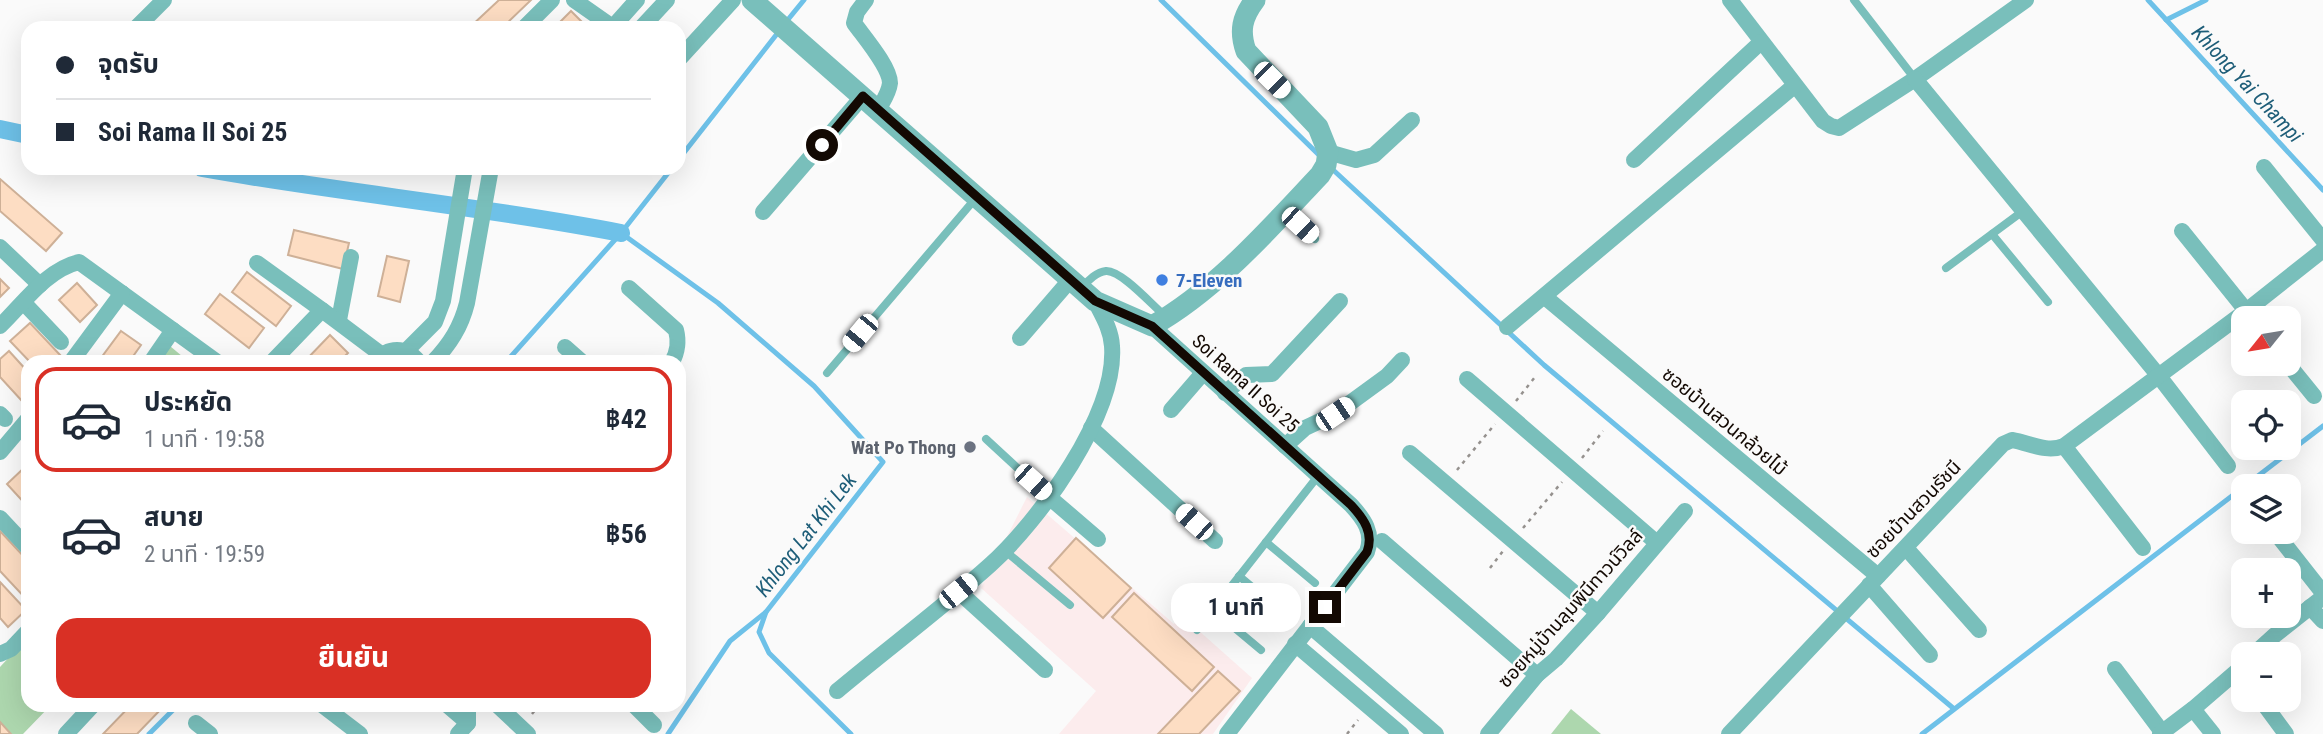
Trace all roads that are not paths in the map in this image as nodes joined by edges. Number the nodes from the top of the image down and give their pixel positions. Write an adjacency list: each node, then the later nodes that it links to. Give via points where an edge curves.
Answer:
1 (163, 0): 13 (street)
2 (552, 0): 14 (street)
3 (574, 0): 15 (street)
4 (637, 0): 16 (street)
5 (667, 0): 17 (street)
6 (733, 0): 19 (street)
7 (753, 0): 22 (street)
8 (866, 0): 22 (street, via 854,23 887,70 890,82 887,94)
9 (1255, 0): 24 (street, via 1242,21 1241,38 1247,51 1318,127)
10 (1730, 0): 18 (street)
11 (1854, 0): 20 (lane)
12 (2026, 0): 20 (street)
13 (143, 21)
14 (531, 21)
15 (603, 21)
16 (619, 21)
17 (648, 21)
18 (1761, 42): 21 (street); 25 (street)
19 (686, 51)
20 (1915, 79): 21 (street, via 1839,128 1823,121); 31 (street)
21 (1794, 86): 46 (street)
22 (871, 103): 29 (street); 32 (street)
23 (1412, 120): 24 (street, via 1374,155 1356,160)
24 (1328, 152): 30 (street, via 1320,175)
25 (1634, 160)
26 (2264, 167): 36 (street)
27 (464, 175): 62 (street, via 443,301 435,322)
28 (489, 175): 70 (street, via 462,323)
29 (977, 196): 44 (street); 74 (lane)
30 (1285, 211): 35 (lane); 54 (street, via 1245,253)
31 (2023, 211): 34 (lane); 76 (street)
32 (763, 212)
33 (2182, 231): 50 (street)
34 (1992, 234): 41 (lane); 48 (lane)
35 (1315, 239)
36 (2323, 240)
37 (0, 247): 42 (street)
38 (2323, 250): 51 (street)
39 (351, 257): 53 (street)
40 (257, 263): 52 (street)
41 (1946, 268)
42 (40, 285): 45 (street, via 66,265 79,262); 49 (street)
43 (629, 288): 72 (street, via 676,330)
44 (1082, 290): 54 (street); 54 (lane, via 1096,275 1106,271 1118,274); 59 (street); 83 (street, via 1108,328 1112,344 1112,369)
45 (122, 293): 58 (street); 63 (street)
46 (1545, 298): 57 (street); 105 (street, ซอยบ้านสวนกล้วยไม้)
47 (1340, 301): 79 (street, via 1272,374 1246,375)
48 (2048, 302)
49 (24, 303): 55 (street); 60 (street)
50 (2243, 306)
51 (2258, 306)
52 (322, 310): 53 (street); 66 (street)
53 (339, 320): 67 (street)
54 (1159, 322): 75 (street, Soi Rama II Soi 25)
55 (0, 326)
56 (2231, 326): 76 (street)
57 (1507, 327)
58 (173, 330): 64 (street); 65 (street)
59 (1020, 338)
60 (61, 342)
61 (565, 347): 71 (street)
62 (406, 351): 68 (street, via 392,350); 69 (street)
63 (76, 355)
64 (155, 355)
65 (207, 355)
66 (279, 355)
67 (374, 355)
68 (384, 355)
69 (411, 355)
70 (439, 355)
71 (574, 355)
72 (676, 355)
73 (1402, 360): 85 (street, via 1387,376 1335,414 1305,428)
74 (827, 373)
75 (1203, 373): 79 (street, Soi Rama II Soi 25); 81 (street)
76 (2158, 375): 86 (street); 89 (street)
77 (2298, 376): 80 (street)
78 (1467, 380): 99 (street)
79 (1225, 393): 85 (street, Soi Rama II Soi 25)
80 (2314, 396)
81 (1171, 410)
82 (21, 427): 87 (street)
83 (1091, 428): 91 (street); 96 (street)
84 (986, 439): 91 (lane)
85 (1285, 446): 90 (street, Soi Rama II Soi 25)
86 (2064, 446): 101 (street, ซอยบ้านสวนรัชนี, via 2046,449 2012,440 2003,444); 102 (street)
87 (0, 452)
88 (1410, 453): 111 (street)
89 (2228, 466)
90 (1318, 476): 98 (lane); 114 (street, Soi Rama II Soi 25, via 1359,513 1371,542)
91 (1049, 497): 94 (street); 103 (street)
92 (1685, 511): 99 (street, ซอยหมู่บ้านลุมพินีทาวน์วิลล์)
93 (0, 518): 95 (street)
94 (1098, 539)
95 (21, 540)
96 (1215, 541)
97 (1382, 541): 125 (street)
98 (1266, 542): 104 (lane); 106 (lane)
99 (1657, 543): 111 (street, ซอยหมู่บ้านลุมพินีทาวน์วิลล์)
100 (2283, 544): 108 (street)
101 (1906, 548): 105 (street, ซอยบ้านสวนรัชนี); 116 (street)
102 (2143, 548)
103 (1004, 550): 107 (street); 109 (lane)
104 (1239, 576): 110 (lane); 112 (lane)
105 (1873, 580): 122 (street, ซอยบ้านสวนกล้วยไม้); 149 (street, ซอยบ้านสวนรัชนี)
106 (1315, 583)
107 (958, 591): 124 (street); 128 (street)
108 (2319, 599): 113 (street); 118 (street)
109 (1070, 605)
110 (1212, 609): 115 (lane); 120 (lane)
111 (1598, 614): 125 (street, ซอยหมู่บ้านลุมพินีทาวน์วิลล์)
112 (1288, 617)
113 (2323, 621)
114 (1310, 626): 119 (street, Soi Rama II Soi 25); 127 (street)
115 (1197, 630)
116 (1979, 630)
117 (21, 638): 121 (street)
118 (2268, 642)
119 (1295, 644): 129 (street); 145 (street, Soi Rama II Soi 25)
120 (1261, 650)
121 (0, 654)
122 (1930, 655)
123 (2115, 669): 140 (street)
124 (1045, 670)
125 (1537, 675): 148 (street, ซอยหมู่บ้านลุมพินีทาวน์วิลล์)
126 (2231, 679): 130 (street)
127 (1383, 689): 129 (street); 147 (street)
128 (837, 691)
129 (1369, 707): 146 (street)
130 (2193, 709): 140 (street); 150 (street)
131 (86, 712): 141 (street)
132 (331, 712): 143 (street)
133 (452, 712): 139 (street)
134 (504, 712): 144 (street)
135 (641, 712): 138 (street)
136 (2270, 712): 151 (street)
137 (196, 723): 142 (street)
138 (654, 725)
139 (463, 728)
140 (2161, 733)
141 (66, 734)
142 (210, 734)
143 (360, 734)
144 (528, 734)
145 (1227, 734)
146 (1401, 734)
147 (1436, 734)
148 (1488, 734)
149 (1729, 734)
150 (2213, 734)
151 (2287, 734)

